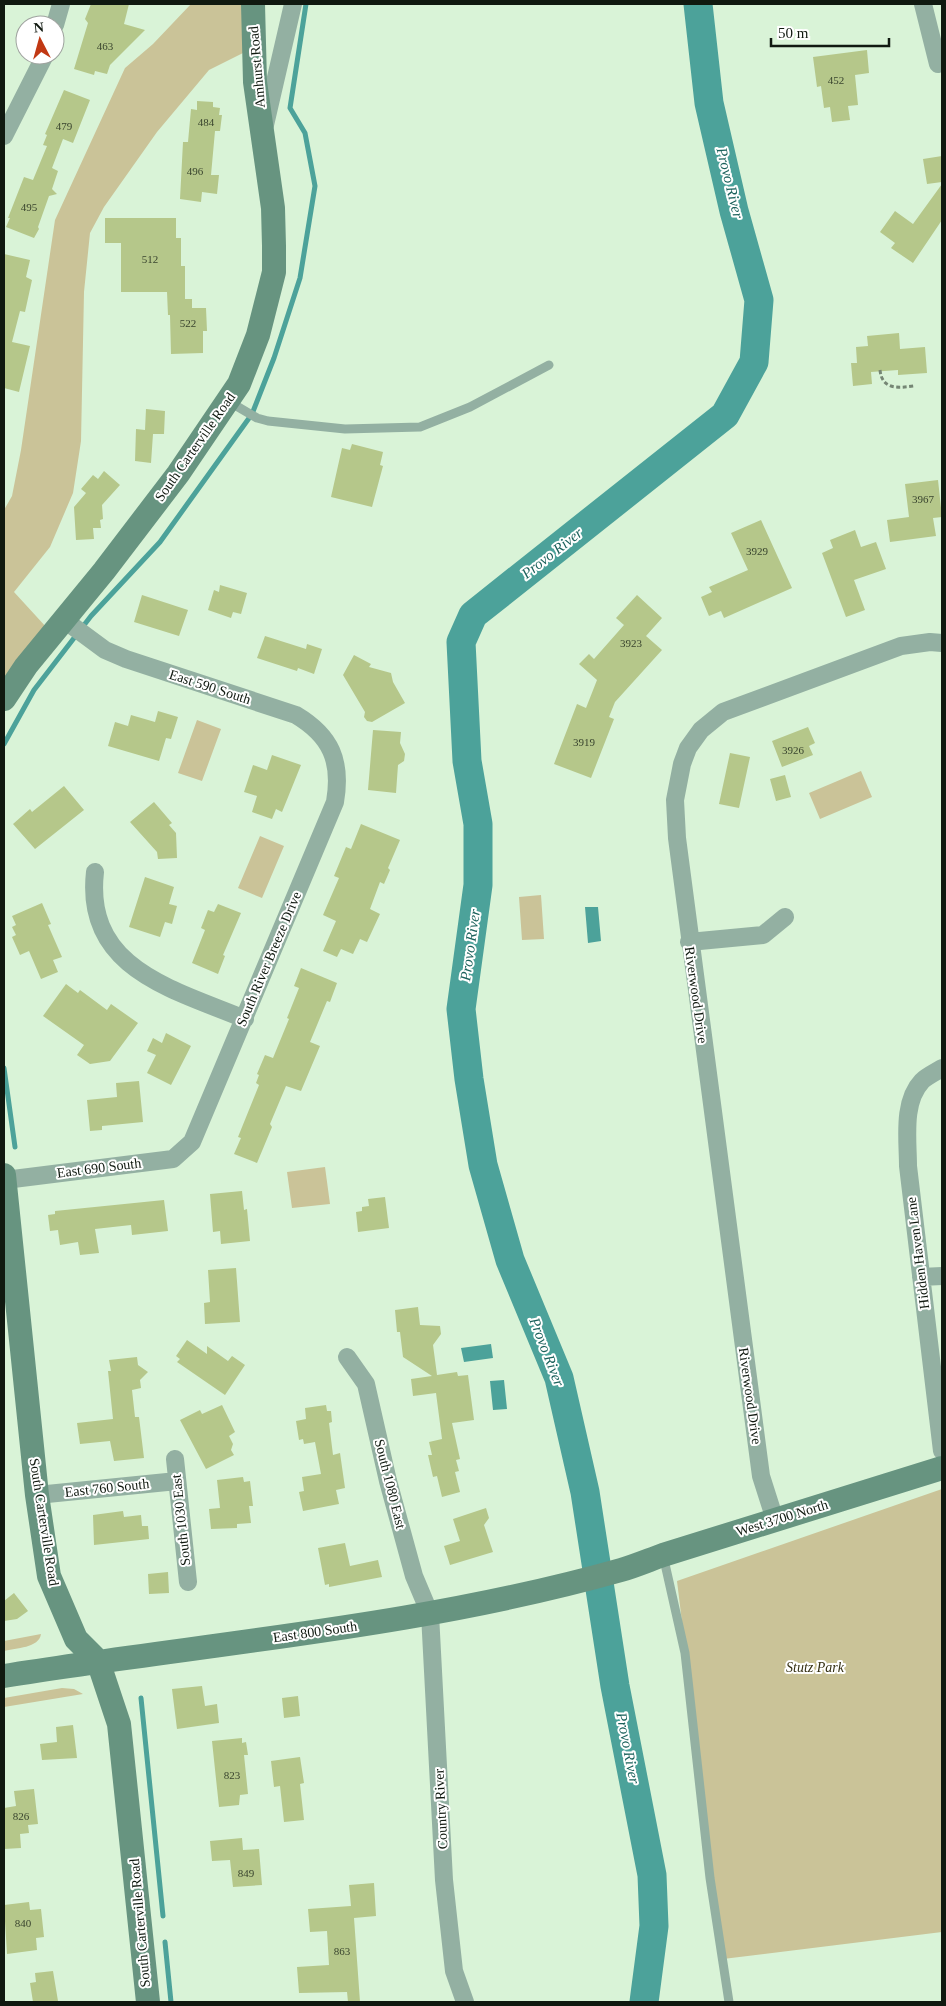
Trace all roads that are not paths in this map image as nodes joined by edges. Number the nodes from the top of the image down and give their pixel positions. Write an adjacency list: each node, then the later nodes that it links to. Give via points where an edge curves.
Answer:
1 (253, 4): 6 (street, Amhurst Road, via 255,82)
2 (293, 4): 6 (street, South Carterville Road)
3 (923, 4): 4 (street)
4 (938, 64)
5 (40, 65): 7 (street)
6 (263, 131): 9 (street, South Carterville Road, via 273,208 274,272 258,335)
7 (4, 136)
8 (549, 365): 9 (lane, via 470,407 420,427 345,429 268,421)
9 (228, 401): 10 (street, South Carterville Road, via 178,474)
10 (63, 619): 12 (street, South Carterville Road); 13 (street, East 590 South, via 105,650 126,660 296,714 323,736)
11 (942, 643): 16 (street, Riverwood Drive, via 901,646 787,687 723,712 701,730 688,748 682,764 675,800)
12 (4, 699)
13 (338, 770): 17 (street, South River Breeze Drive, via 335,802)
14 (95, 872): 17 (street, via 93,890 98,919 120,956 149,979)
15 (785, 917): 16 (street, via 763,935)
16 (689, 942): 29 (street, Riverwood Drive, via 761,1476)
17 (245, 1019): 19 (street, South River Breeze Drive)
18 (942, 1068): 22 (street, Hidden Haven Lane, via 922,1081 912,1101 907,1124 908,1166)
19 (189, 1146): 20 (street, East 690 South, via 173,1159)
20 (4, 1178): 28 (street, South Carterville Road)
21 (942, 1276): 22 (street)
22 (921, 1278): 24 (street, Hidden Haven Lane)
23 (348, 1358): 33 (street, South 1080 East, via 366,1384 414,1576)
24 (942, 1451)
25 (175, 1459): 27 (street, South 1030 East)
26 (942, 1468): 29 (street, West 3700 North)
27 (177, 1480): 28 (street, East 760 South); 32 (street, South 1030 East)
28 (37, 1495): 34 (street, South Carterville Road, via 53,1591 76,1639)
29 (775, 1520): 30 (street, West 3700 North)
30 (663, 1555): 31 (street, West 3700 North); 38 (lane, via 685,1653 710,1878)
31 (624, 1570): 33 (street, East 800 South)
32 (188, 1582)
33 (430, 1614): 34 (street, East 800 South, via 315,1633); 37 (street, Country River, via 444,1880 454,1971)
34 (98, 1661): 35 (street, East 800 South); 36 (street, South Carterville Road, via 119,1724)
35 (4, 1676)
36 (148, 2002)
37 (465, 2002)
38 (728, 2002)

